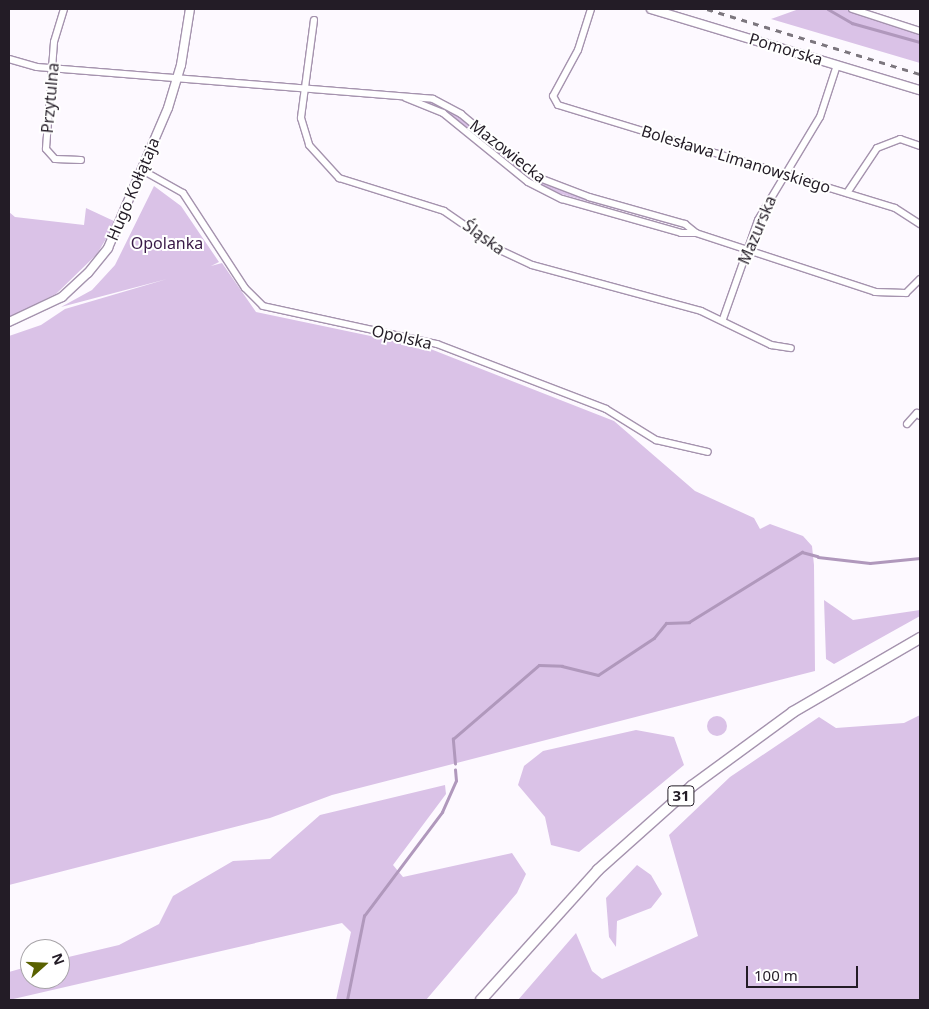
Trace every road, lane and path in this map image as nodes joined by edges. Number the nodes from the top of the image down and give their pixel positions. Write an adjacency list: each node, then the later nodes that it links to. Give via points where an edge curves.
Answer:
1 (64, 9): 10 (street, Przytulna, via 56,32)
2 (190, 9): 11 (street, Hugo Kołłątaja)
3 (590, 9): 18 (street, Bolesława Limanowskiego, via 578,50 553,96 564,108)
4 (651, 9): 9 (street, Pomorska)
5 (852, 9): 7 (street)
6 (314, 20): 12 (street, Śląska)
7 (920, 31)
8 (9, 59): 10 (street, Mazowiecka)
9 (837, 65): 13 (street, Pomorska); 18 (street, Mazurska, via 820,117)
10 (52, 68): 11 (street, Mazowiecka); 16 (street, Przytulna, via 46,149 55,159)
11 (178, 78): 12 (street, Mazowiecka); 17 (street, Hugo Kołłątaja)
12 (304, 88): 14 (street, Mazowiecka); 24 (street, Śląska, via 301,118 305,135 316,156 339,178 444,211 502,250 532,265)
13 (920, 90)
14 (406, 98): 21 (street, Mazowiecka, via 443,113 546,192 681,233); 21 (street, Mazowiecka, via 421,97 448,105 537,177 558,187 685,224)
15 (920, 146): 19 (street, via 900,140 876,148)
16 (80, 160)
17 (142, 170): 25 (street, Hugo Kołłątaja, via 108,248 88,273 62,297); 29 (street, Opolska, via 183,193 245,288 263,306 437,344 606,409 656,440)
18 (784, 175): 19 (street, Bolesława Limanowskiego); 22 (street, Mazurska, via 761,214)
19 (846, 193): 20 (street, Bolesława Limanowskiego, via 908,213)
20 (920, 224)
21 (696, 233): 22 (street, Mazowiecka)
22 (748, 248): 23 (street, Mazowiecka, via 895,296 906,293); 24 (street, Mazurska)
23 (920, 279)
24 (723, 319): 26 (street, Śląska, via 771,345)
25 (9, 322)
26 (791, 348)
27 (920, 416): 28 (street, via 917,413)
28 (907, 424)
29 (708, 452)
30 (920, 638): 31 (main road, 31, via 793,712 692,786 598,870)
31 (481, 1000)

